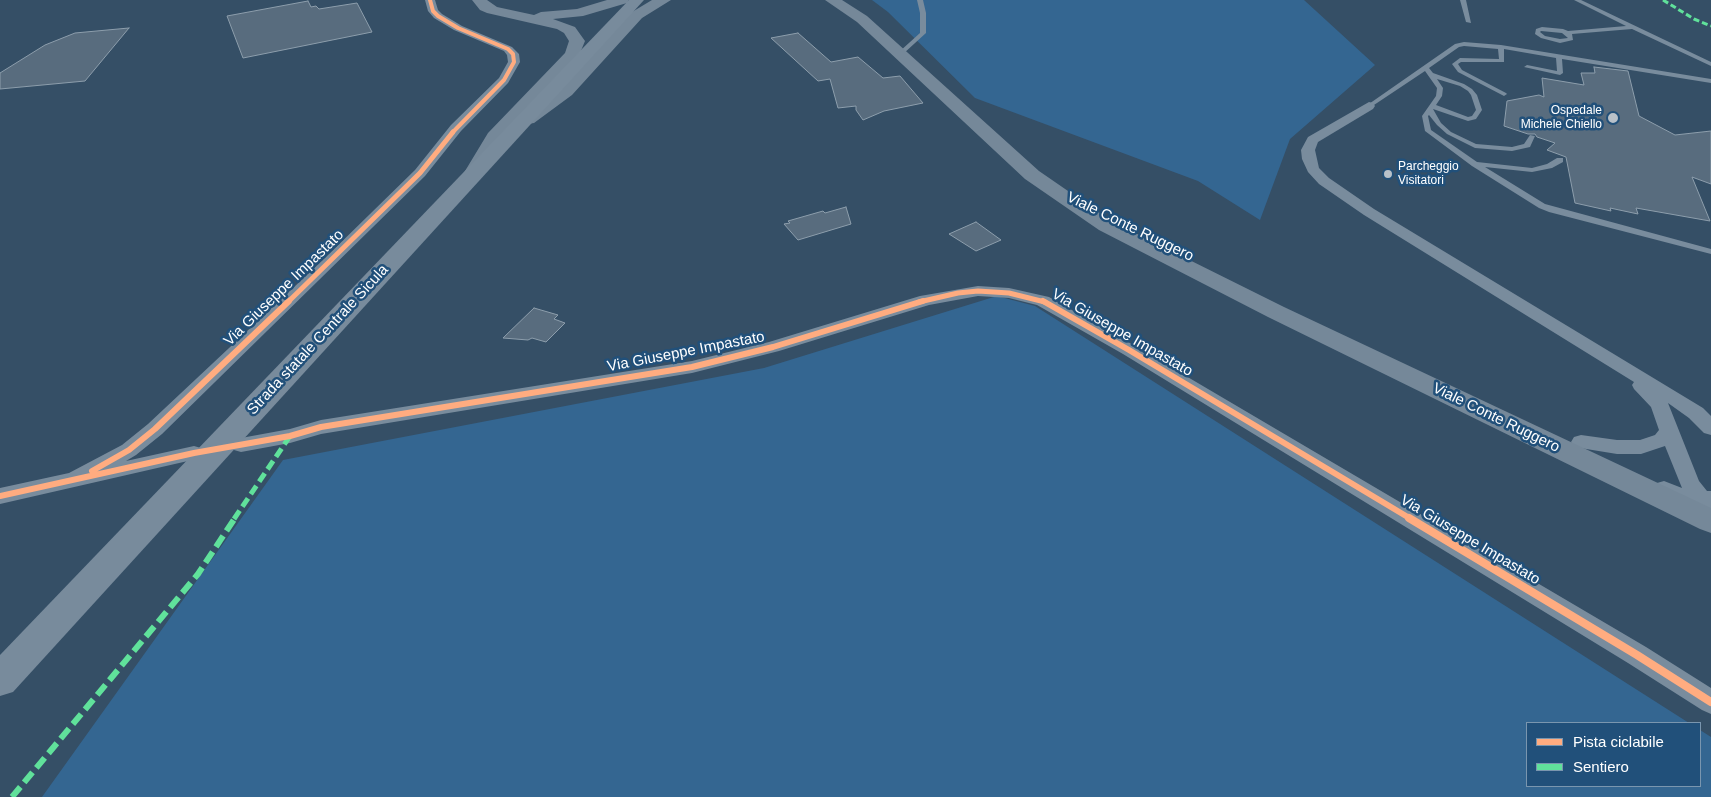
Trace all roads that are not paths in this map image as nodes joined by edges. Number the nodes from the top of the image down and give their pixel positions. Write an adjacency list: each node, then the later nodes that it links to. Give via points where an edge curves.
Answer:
1 (430, 0): 38 (street, Via Giuseppe Impastato, via 432,11 438,16 513,54 514,62 504,80 456,128 413,179 155,429 129,450)
2 (479, 0): 10 (main road, via 492,10)
3 (622, 0): 10 (main road, via 578,13)
4 (637, 0): 25 (main road, Strada statale Centrale Sicula)
5 (664, 0): 25 (main road, via 637,15 566,91)
6 (920, 0): 15 (lane, via 923,33)
7 (1463, 0): 11 (lane)
8 (1577, 0): 12 (lane)
9 (833, 1): 15 (main road, via 862,19)
10 (513, 15): 29 (main road, via 570,30 577,41 576,48 494,137)
11 (1469, 22)
12 (1633, 27): 13 (lane); 17 (lane)
13 (1568, 33): 13 (lane, via 1552,29 1537,31 1543,37 1560,40 1571,39)
14 (1501, 47): 16 (lane); 19 (lane, via 1457,45); 22 (lane, via 1502,61 1460,60 1455,64 1460,71)
15 (901, 53): 30 (main road, via 1032,175)
16 (1559, 57): 18 (lane, via 1560,73); 21 (lane)
17 (1711, 64)
18 (1527, 67)
19 (1426, 68): 20 (lane); 23 (lane)
20 (1432, 75): 24 (lane, via 1440,88 1439,96); 24 (lane, via 1470,90 1479,110 1474,118 1468,119)
21 (1711, 81)
22 (1504, 94)
23 (1369, 106): 32 (street, via 1314,140 1308,150 1313,169 1324,181 1369,212)
24 (1430, 107): 26 (lane, via 1449,134 1475,146 1512,149 1527,145); 28 (lane, via 1425,122 1428,131)
25 (520, 126): 29 (main road, Strada statale Centrale Sicula)
26 (1532, 136)
27 (1560, 160): 28 (lane, via 1532,170)
28 (1475, 164): 31 (lane, via 1552,210)
29 (472, 176): 41 (main road, Strada statale Centrale Sicula)
30 (1053, 190): 35 (main road, Viale Conte Ruggero); 40 (main road, Viale Conte Ruggero, via 1106,226 1297,322)
31 (1711, 252)
32 (1608, 357): 33 (street, via 1696,413); 34 (street, via 1659,404)
33 (1711, 428)
34 (1670, 430): 35 (street, via 1662,440 1641,447); 40 (street, via 1690,484)
35 (1581, 442): 40 (main road, Viale Conte Ruggero)
36 (241, 445): 42 (street, Via Giuseppe Impastato, via 321,427 692,367 773,347 926,300 978,291 1009,293 1043,302 1129,350 1637,654)
37 (194, 453): 38 (street, Via Giuseppe Impastato)
38 (75, 479): 39 (street, Via Giuseppe Impastato)
39 (0, 496)
40 (1709, 507)
41 (0, 680)
42 (1711, 702)

